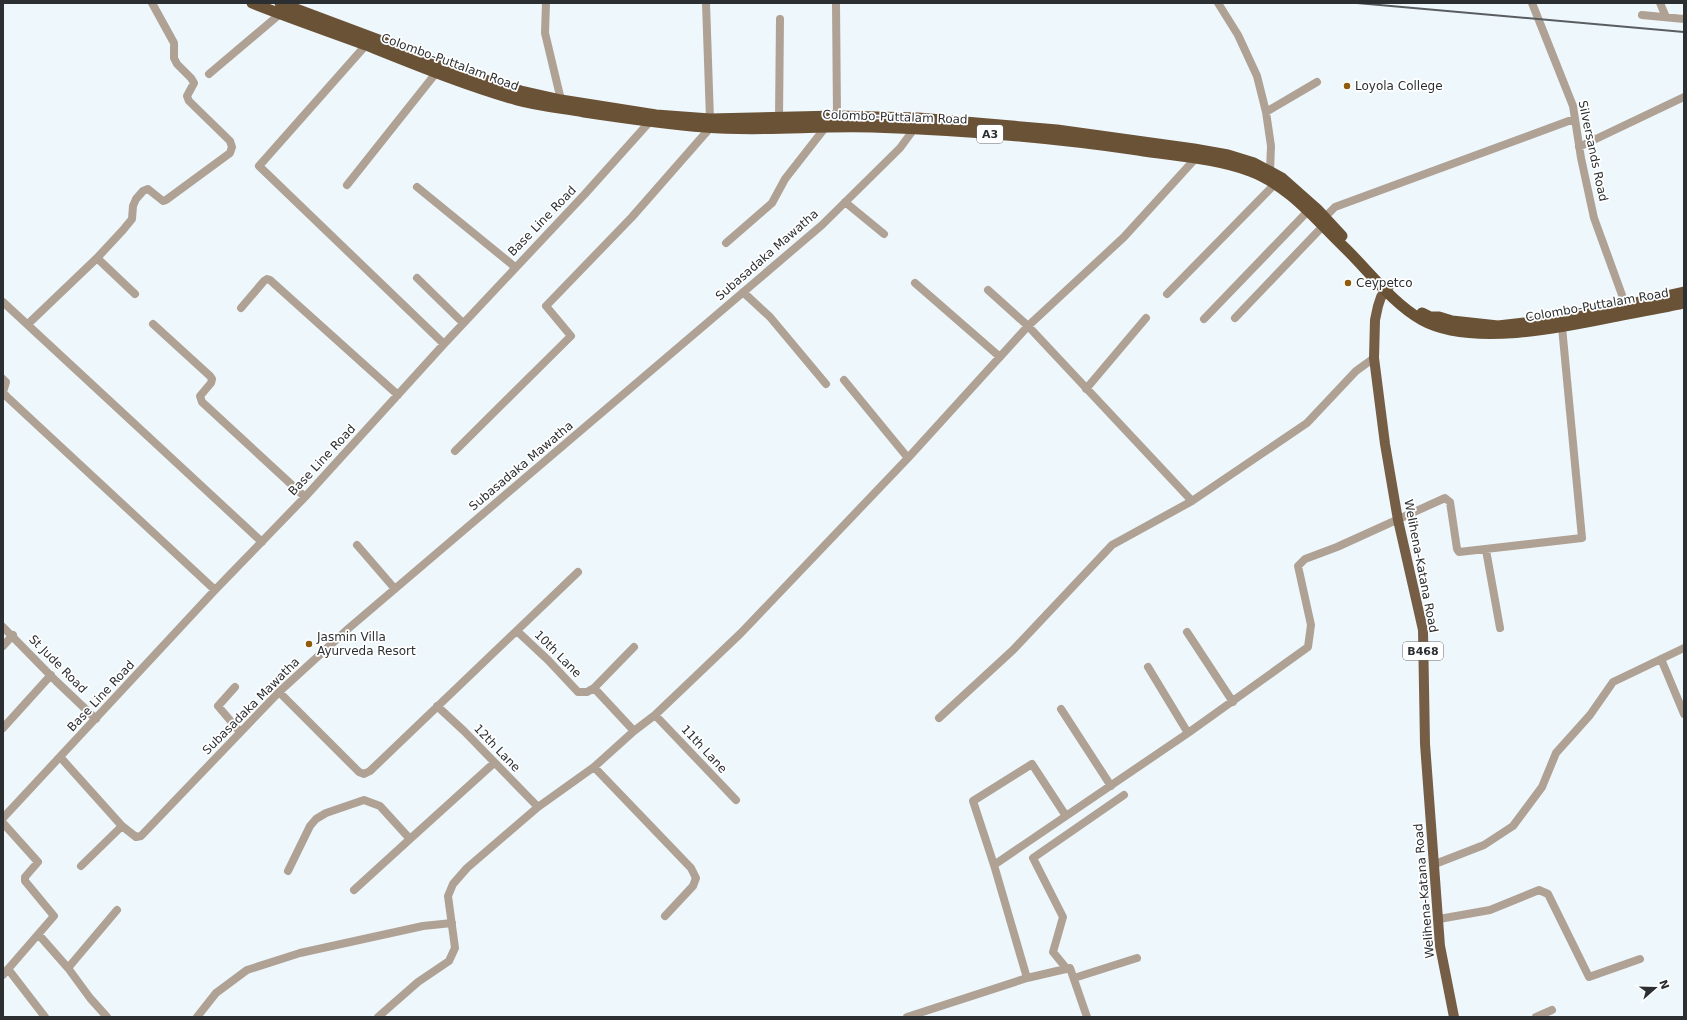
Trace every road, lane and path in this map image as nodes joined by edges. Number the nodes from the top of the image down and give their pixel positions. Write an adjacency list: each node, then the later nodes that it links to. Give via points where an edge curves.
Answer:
1 (152, 3): 39 (street, via 174,43 174,58 177,64 194,83 187,96 189,101 230,141 232,147 230,153 166,200 160,199 148,190 143,191 132,206 132,219)
2 (252, 3): 9 (highway, Colombo-Puttalam Road / A3)
3 (546, 3): 19 (street, via 545,33)
4 (706, 3): 26 (street)
5 (836, 3): 21 (street)
6 (1218, 3): 20 (street, via 1238,35 1257,76)
7 (1532, 3): 25 (street, Silversands Road, via 1573,106)
8 (1660, 3): 11 (street)
9 (280, 9): 14 (highway, Colombo-Puttalam Road / A3); 16 (street); 19 (highway, Colombo-Puttalam Road / A3, via 488,81)
10 (1642, 15): 11 (street)
11 (1666, 17): 13 (street)
12 (780, 19): 23 (street)
13 (1684, 19)
14 (366, 45): 15 (highway, Colombo-Puttalam Road / A3); 61 (street, via 259,166)
15 (436, 73): 22 (highway, Colombo-Puttalam Road / A3, via 518,100); 32 (street)
16 (209, 74)
17 (1317, 82): 20 (street)
18 (1684, 97): 29 (street)
19 (561, 100): 22 (highway, Colombo-Puttalam Road / A3)
20 (1266, 112): 31 (street, via 1271,146)
21 (834, 116): 23 (highway, Colombo-Puttalam Road / A3); 24 (highway, Colombo-Puttalam Road / A3); 27 (street)
22 (653, 118): 26 (highway, Colombo-Puttalam Road / A3); 40 (street, Base Line Road)
23 (779, 118): 26 (highway, Colombo-Puttalam Road / A3)
24 (918, 118): 28 (street, Subasadaka Mawatha); 31 (highway, Colombo-Puttalam Road / A3, via 1057,130 1194,148 1254,163)
25 (1574, 119): 29 (street, Silversands Road); 36 (street, via 1335,207)
26 (710, 124): 27 (highway, Colombo-Puttalam Road / A3, via 748,129); 69 (street, via 632,217 546,306 570,336)
27 (826, 127): 28 (highway, Colombo-Puttalam Road / A3); 38 (street, via 785,179 772,204)
28 (914, 129): 30 (highway, Colombo-Puttalam Road / A3, via 1065,140); 34 (street, Subasadaka Mawatha, via 900,148)
29 (1579, 147): 51 (street, Silversands Road, via 1594,218)
30 (1195, 159): 31 (highway, Colombo-Puttalam Road / A3, via 1220,162); 59 (street, via 1124,236)
31 (1271, 178): 35 (highway, Colombo-Puttalam Road / A3); 36 (highway, Colombo-Puttalam Road / A3, via 1282,178 1295,188); 48 (street)
32 (347, 185)
33 (417, 187): 40 (street)
34 (845, 202): 37 (street); 45 (street, Subasadaka Mawatha, via 822,225)
35 (1308, 211): 36 (highway, Colombo-Puttalam Road / A3); 55 (street)
36 (1324, 221): 43 (highway, Colombo-Puttalam Road / A3); 54 (street)
37 (884, 234)
38 (726, 243)
39 (97, 258): 47 (street); 57 (street)
40 (515, 267): 56 (street, Base Line Road)
41 (416, 278): 56 (street)
42 (915, 283): 62 (street)
43 (1387, 288): 51 (highway, Colombo-Puttalam Road / A3, via 1430,317 1498,326 1567,318); 60 (highway, Colombo-Puttalam Road / A3, via 1406,310 1424,321 1446,328 1488,333); 63 (main road, Welihena-Katana Road / B468, via 1378,306 1375,320)
44 (988, 290): 59 (street)
45 (743, 292): 66 (street, via 770,317); 78 (street, Subasadaka Mawatha)
46 (1684, 292): 51 (highway, Colombo-Puttalam Road / A3)
47 (135, 294)
48 (1167, 294)
49 (3, 303): 57 (street)
50 (1684, 303): 60 (highway, Colombo-Puttalam Road / A3)
51 (1626, 306)
52 (241, 308): 68 (street, via 264,281 270,280)
53 (1146, 318): 67 (street)
54 (1235, 318)
55 (1204, 319)
56 (463, 323): 61 (street, Base Line Road)
57 (28, 324): 74 (street)
58 (153, 324): 71 (street, via 212,379 211,384 200,396 202,402)
59 (1028, 326): 62 (street); 67 (street)
60 (1562, 327): 76 (street, via 1582,538)
61 (444, 344): 68 (street, Base Line Road)
62 (1000, 357): 70 (street)
63 (1374, 358): 72 (street, via 1356,371 1307,423); 73 (main road, Welihena-Katana Road / B468)
64 (3, 379): 79 (street, via 6,382 3,392 6,396)
65 (844, 380): 70 (street)
66 (826, 384)
67 (1086, 389): 72 (street)
68 (398, 395): 71 (street, Base Line Road)
69 (455, 451)
70 (908, 458): 98 (street, via 741,633)
71 (305, 497): 74 (street, Base Line Road)
72 (1192, 501): 99 (street, via 1112,545 1013,650)
73 (1398, 520): 76 (street, via 1445,498 1450,502 1459,552); 94 (street, via 1305,559 1298,566 1311,625 1308,647); 117 (main road, Welihena-Katana Road / B468, via 1423,630 1425,744)
74 (262, 542): 79 (street, Base Line Road)
75 (357, 545): 78 (street)
76 (1486, 550): 81 (street)
77 (578, 572): 82 (street)
78 (395, 589): 93 (street, Subasadaka Mawatha)
79 (215, 590): 100 (street, Base Line Road)
80 (3, 627): 84 (street, St Jude Road)
81 (1500, 628)
82 (517, 631): 92 (street, 10th Lane, via 578,692 587,692); 95 (street)
83 (1187, 632): 94 (street)
84 (13, 635): 85 (street); 90 (street, St Jude Road)
85 (3, 646)
86 (634, 647): 92 (street)
87 (1684, 648): 88 (street)
88 (1661, 660): 97 (street); 117 (street, via 1613,682 1590,715 1556,754 1542,787 1514,826 1484,845)
89 (1148, 667): 104 (street)
90 (51, 675): 100 (street, St Jude Road); 101 (street)
91 (235, 688): 103 (street, via 218,706)
92 (594, 688): 102 (street)
93 (279, 692): 95 (street, via 359,772 364,774); 103 (street, Subasadaka Mawatha)
94 (1233, 702): 104 (street)
95 (437, 706): 106 (street, 12th Lane)
96 (1061, 709): 108 (street)
97 (1684, 714)
98 (655, 715): 102 (street); 110 (street, 11th Lane)
99 (939, 718)
100 (96, 719): 105 (street, Base Line Road)
101 (3, 728)
102 (634, 730): 107 (street)
103 (240, 732): 115 (street, Subasadaka Mawatha, via 141,836 136,837)
104 (1188, 733): 108 (street)
105 (61, 758): 113 (street, Base Line Road); 115 (street)
106 (494, 763): 111 (street, 12th Lane); 116 (street)
107 (594, 767): 111 (street); 123 (street, via 691,868 696,878 693,886)
108 (1111, 786): 112 (street)
109 (1124, 795): 130 (street, via 1033,858 1063,917 1053,952)
110 (736, 800)
111 (538, 807): 125 (street, via 467,868 453,884 448,896)
112 (1066, 816): 118 (street); 118 (street, via 1032,764 973,802)
113 (3, 818)
114 (3, 823): 126 (street, via 38,862 25,877 25,881 54,916)
115 (122, 826): 119 (street)
116 (410, 839): 120 (street, via 380,806 364,800 316,819); 121 (street)
117 (1435, 864): 124 (main road, Welihena-Katana Road / B468)
118 (994, 865): 132 (street)
119 (81, 866)
120 (288, 871)
121 (354, 890)
122 (117, 910): 129 (street)
123 (665, 916)
124 (1439, 919): 128 (street, via 1490,910 1539,890 1548,894 1588,977); 141 (main road, Welihena-Katana Road / B468, via 1440,946)
125 (452, 923): 137 (street, via 423,926 300,953 247,970 216,993); 138 (street, via 455,948 449,961 418,982)
126 (39, 935): 129 (street); 131 (street)
127 (1137, 958): 133 (street)
128 (1640, 959)
129 (68, 968): 136 (street)
130 (1067, 969): 132 (street); 133 (street, via 1070,968)
131 (6, 972): 135 (street)
132 (1027, 978): 139 (street)
133 (1074, 978): 140 (street)
134 (1552, 1010): 142 (street)
135 (45, 1017)
136 (107, 1017)
137 (197, 1017)
138 (378, 1017)
139 (907, 1017)
140 (1087, 1017)
141 (1454, 1017)
142 (1536, 1017)

